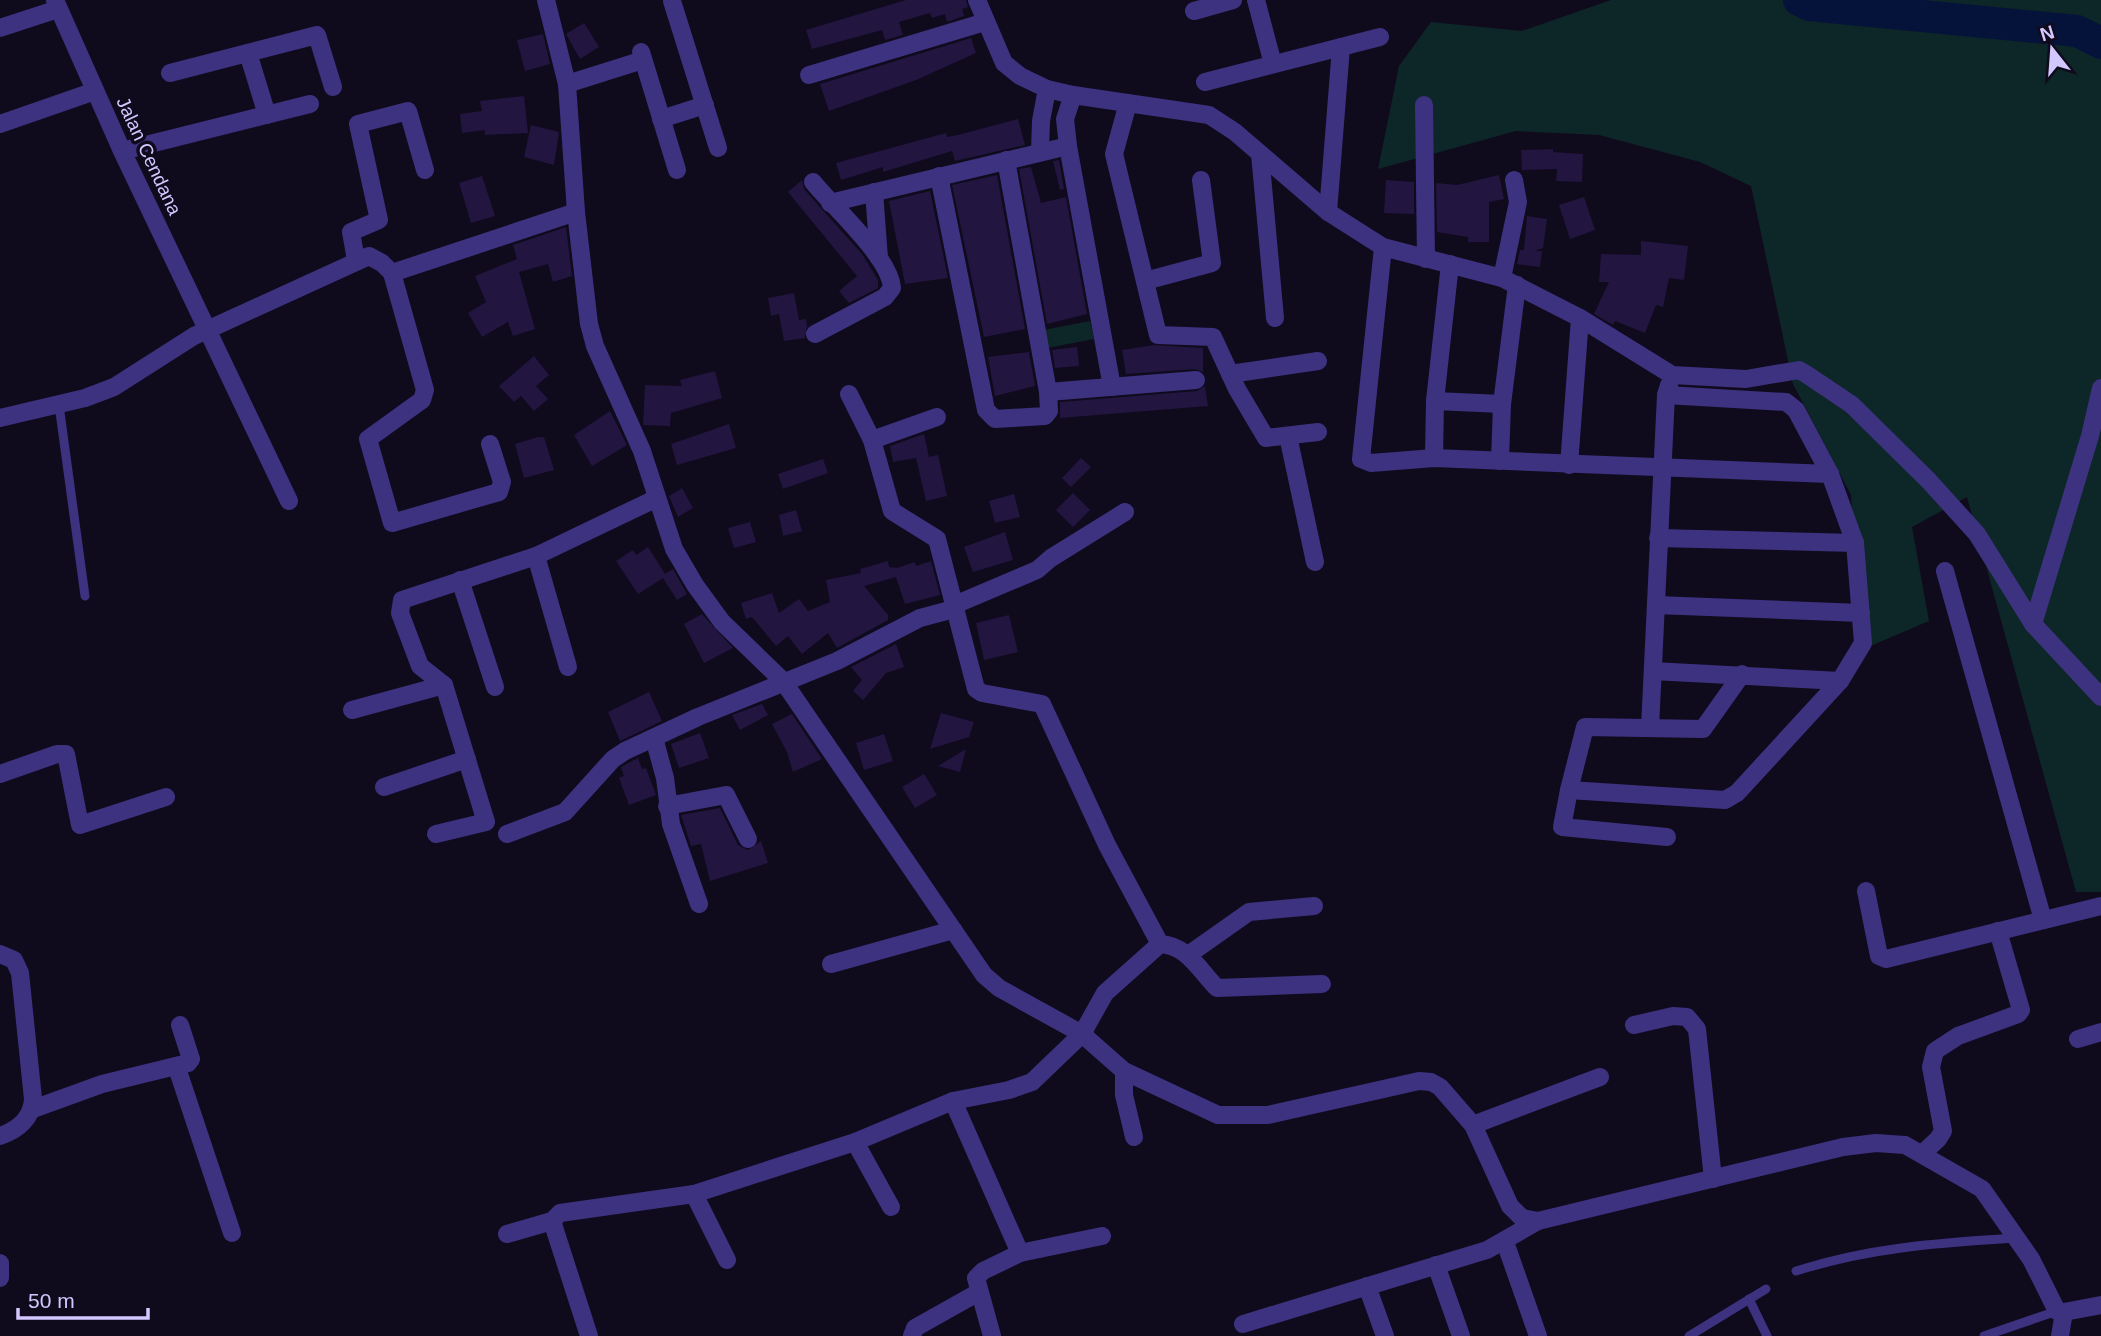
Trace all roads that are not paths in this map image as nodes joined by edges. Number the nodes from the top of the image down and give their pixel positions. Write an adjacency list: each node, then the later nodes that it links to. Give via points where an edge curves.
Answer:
1 (547, 0): 17 (street)
2 (977, 0): 8 (street)
3 (1256, 0): 13 (street)
4 (673, 1): 24 (street)
5 (1223, 1): 7 (street)
6 (57, 5): 9 (street); 20 (street, Jalan Cendana)
7 (1194, 11)
8 (985, 22): 15 (street); 19 (street, via 1004,64)
9 (0, 28)
10 (1380, 37): 11 (street)
11 (1341, 47): 13 (street); 44 (street)
12 (248, 52): 14 (street); 18 (street, via 317,35); 26 (street)
13 (1273, 64): 16 (street)
14 (170, 73)
15 (809, 75)
16 (1205, 82)
17 (567, 84): 27 (street, via 642,56); 43 (street)
18 (333, 87)
19 (1047, 89): 21 (street); 32 (street)
20 (95, 91): 28 (street); 31 (street, Jalan Cendana)
21 (1073, 95): 22 (street); 29 (street, via 1065,119)
22 (1128, 103): 33 (street, via 1209,115); 51 (street, via 1114,154)
23 (310, 104): 26 (street)
24 (705, 105): 27 (street); 30 (street)
25 (1424, 105): 47 (street)
26 (267, 115): 31 (street)
27 (661, 119): 36 (street)
28 (0, 124)
29 (1068, 146): 32 (street); 61 (street)
30 (718, 148)
31 (122, 151): 55 (street, Jalan Cendana)
32 (1040, 152): 34 (street)
33 (1260, 153): 44 (street); 53 (street)
34 (1006, 160): 37 (street); 63 (street)
35 (425, 170): 48 (street, via 408,111 358,124 379,219 351,232)
36 (677, 170)
37 (939, 176): 41 (street); 63 (street, via 989,416 1045,416)
38 (1201, 180): 51 (street, via 1212,263)
39 (1514, 180): 52 (street, via 1518,202)
40 (813, 182): 42 (street)
41 (874, 192): 42 (street); 46 (street)
42 (830, 203): 46 (street)
43 (576, 212): 50 (street); 80 (street, via 594,346 642,451)
44 (1328, 212): 45 (street)
45 (1383, 247): 47 (street); 75 (street, via 1360,459 1371,463)
46 (879, 258): 56 (street, via 892,282 890,293)
47 (1426, 259): 49 (street)
48 (356, 260): 50 (street, via 369,256); 55 (street)
49 (1450, 264): 52 (street); 66 (street)
50 (392, 273): 74 (street, via 425,390 422,400 368,439 392,523 499,492 502,482)
51 (1145, 281): 58 (street, via 1158,335 1210,335)
52 (1510, 281): 54 (street); 67 (street)
53 (1275, 318)
54 (1580, 318): 59 (street); 77 (street)
55 (206, 330): 68 (street, via 114,387); 81 (street, Jalan Cendana)
56 (815, 334)
57 (1318, 361): 58 (street)
58 (1230, 374): 72 (street, via 1266,438)
59 (1672, 375): 65 (street); 93 (street, via 1746,379 1799,370 1853,405 1976,534)
60 (1196, 380): 61 (street)
61 (1112, 387): 63 (street)
62 (2101, 388): 93 (street)
63 (1048, 392)
64 (849, 394): 73 (street)
65 (1665, 395): 78 (street); 79 (street, via 1789,403)
66 (1435, 401): 67 (street); 75 (street)
67 (1502, 404): 76 (street)
68 (59, 405): 70 (street); 89 (lane)
69 (937, 417): 73 (street)
70 (0, 418)
71 (1318, 432): 72 (street)
72 (1287, 436): 86 (street)
73 (872, 440): 91 (street, via 892,511 937,539)
74 (490, 444)
75 (1434, 458): 76 (street)
76 (1500, 461): 77 (street)
77 (1569, 465): 78 (street)
78 (1661, 469): 79 (street); 83 (street)
79 (1830, 474): 84 (street)
80 (655, 499): 85 (street); 97 (street, via 674,549 695,585 722,622)
81 (289, 501)
82 (1125, 512): 91 (street, via 1037,570)
83 (1658, 538): 84 (street); 90 (street)
84 (1855, 544): 92 (street)
85 (536, 556): 88 (street); 94 (street)
86 (1315, 562)
87 (1945, 571): 119 (street)
88 (460, 580): 99 (street, via 407,596 400,606 420,666); 100 (street)
89 (85, 596)
90 (1656, 606): 92 (street); 95 (street)
91 (953, 607): 97 (street, via 920,618 837,662); 122 (street, via 976,689 1037,702 1045,709 1107,845)
92 (1861, 613): 98 (street, via 1863,643)
93 (2033, 624): 101 (street)
94 (568, 667)
95 (1653, 671): 96 (street); 103 (street)
96 (1742, 674): 98 (street); 103 (street, via 1703,729)
97 (783, 681): 104 (street); 120 (street)
98 (1840, 681): 108 (street, via 1726,800)
99 (444, 685): 102 (street); 105 (street)
100 (495, 687)
101 (2101, 697)
102 (352, 710)
103 (1650, 728): 108 (street, via 1585,727)
104 (653, 738): 110 (street, via 663,766); 112 (street, via 613,759 565,812)
105 (467, 759): 107 (street); 111 (street, via 486,822)
106 (0, 774): 109 (street, via 66,754 80,825)
107 (384, 787)
108 (1569, 790): 113 (street, via 1562,827)
109 (166, 797)
110 (667, 806): 114 (street, via 726,795); 116 (street)
111 (436, 834)
112 (507, 834)
113 (1667, 837)
114 (748, 839)
115 (1866, 891): 121 (street, via 1881,959)
116 (699, 904)
117 (2101, 905): 119 (street)
118 (1314, 906): 124 (street, via 1249,912)
119 (2043, 920): 121 (street)
120 (953, 930): 125 (street); 130 (street, via 984,975 999,988)
121 (1998, 930): 141 (street, via 2021,1010 1958,1036 1935,1051 1931,1067 1943,1131)
122 (1160, 944): 124 (street); 130 (street, via 1105,993)
123 (0, 954): 136 (street, via 14,960 20,973)
124 (1188, 955): 126 (street, via 1217,988)
125 (831, 964)
126 (1322, 984)
127 (180, 1025): 132 (street, via 191,1061)
128 (1634, 1025): 142 (street, via 1673,1016 1687,1017 1697,1029)
129 (2101, 1032): 131 (street)
130 (1082, 1034): 133 (street); 135 (street, via 1032,1082)
131 (2078, 1039)
132 (177, 1068): 136 (street, via 137,1074); 147 (street)
133 (1124, 1071): 137 (street, via 1203,1110 1234,1116 1268,1115 1431,1082); 139 (street)
134 (1600, 1077): 137 (street)
135 (953, 1101): 140 (street); 152 (street)
136 (33, 1109): 138 (street, via 24,1122)
137 (1474, 1125): 146 (street, via 1510,1206 1522,1219)
138 (0, 1136)
139 (1134, 1137)
140 (855, 1143): 143 (street); 144 (street)
141 (1922, 1154): 142 (street, via 1905,1145 1843,1147); 150 (street, via 1982,1189)
142 (1713, 1179): 146 (street)
143 (694, 1194): 145 (street, via 560,1213); 153 (street)
144 (891, 1207)
145 (552, 1221): 148 (street); 165 (street)
146 (1538, 1221): 151 (street)
147 (232, 1233)
148 (507, 1234)
149 (1102, 1236): 152 (street)
150 (2016, 1238): 156 (lane, via 1931,1243 1847,1255); 163 (street)
151 (1505, 1242): 155 (street); 170 (street)
152 (1020, 1254): 160 (street, via 978,1274)
153 (727, 1260)
154 (0, 1263): 157 (street)
155 (1436, 1265): 158 (street); 169 (street)
156 (1797, 1271)
157 (0, 1278)
158 (1367, 1286): 164 (street); 168 (street)
159 (1766, 1289): 161 (lane)
160 (979, 1292): 166 (street, via 915,1328); 167 (street)
161 (1749, 1299): 171 (lane); 172 (lane)
162 (2101, 1305): 163 (street)
163 (2060, 1311): 173 (lane); 174 (street)
164 (1243, 1324)
165 (589, 1336)
166 (912, 1336)
167 (992, 1336)
168 (1385, 1336)
169 (1461, 1336)
170 (1538, 1336)
171 (1689, 1336)
172 (1766, 1336)
173 (1984, 1336)
174 (2060, 1336)

